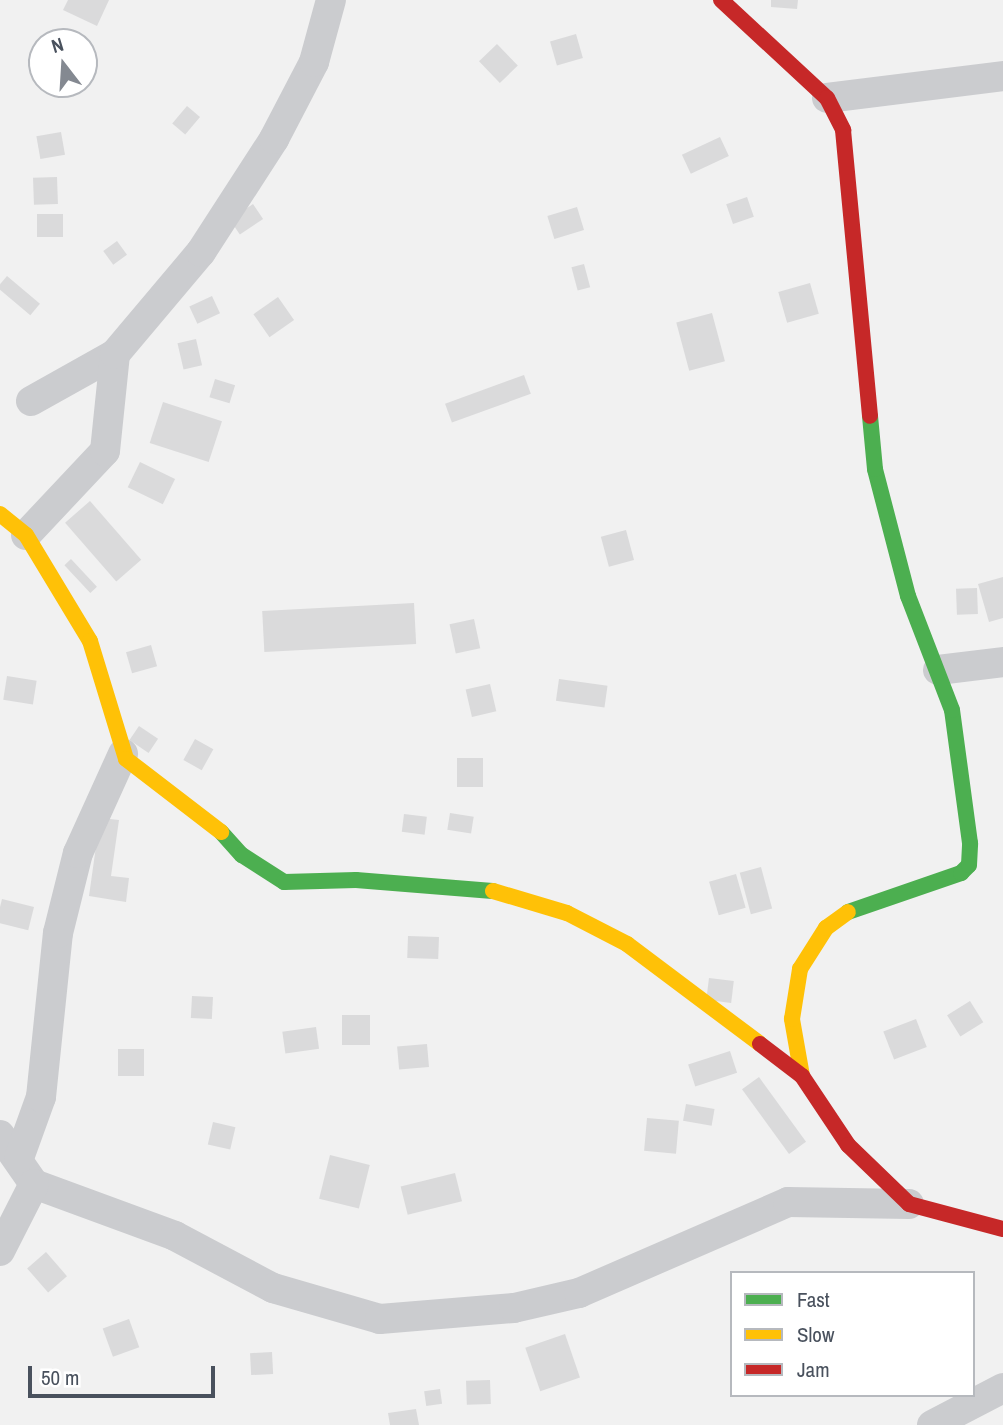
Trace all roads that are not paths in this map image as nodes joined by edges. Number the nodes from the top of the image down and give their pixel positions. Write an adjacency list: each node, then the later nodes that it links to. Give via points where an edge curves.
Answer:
1 (331, 0): 5 (street, via 314,62 274,139 201,252)
2 (721, 0): 4 (street)
3 (1003, 76): 4 (street)
4 (827, 98): 10 (street, via 850,156 875,469 908,596)
5 (116, 354): 6 (street); 8 (street, via 105,451)
6 (31, 401)
7 (0, 514): 8 (street)
8 (26, 535): 11 (street, via 103,667)
9 (1003, 662): 10 (street)
10 (938, 670): 12 (street, via 952,710 969,865 949,879 860,903 826,928 800,969 792,1019)
11 (123, 754): 12 (street, via 211,821 242,855 284,882 356,880 491,890 567,913 627,944); 14 (street, via 78,853 58,933 40,1097)
12 (802, 1076): 16 (street, via 848,1145)
13 (0, 1135): 14 (street)
14 (19, 1158): 15 (street)
15 (34, 1184): 16 (street, via 175,1236 273,1288 380,1319 514,1308 579,1293 788,1202); 18 (street)
16 (909, 1204): 17 (street)
17 (1003, 1229)
18 (0, 1251)
19 (1003, 1388): 20 (street)
20 (932, 1425)

